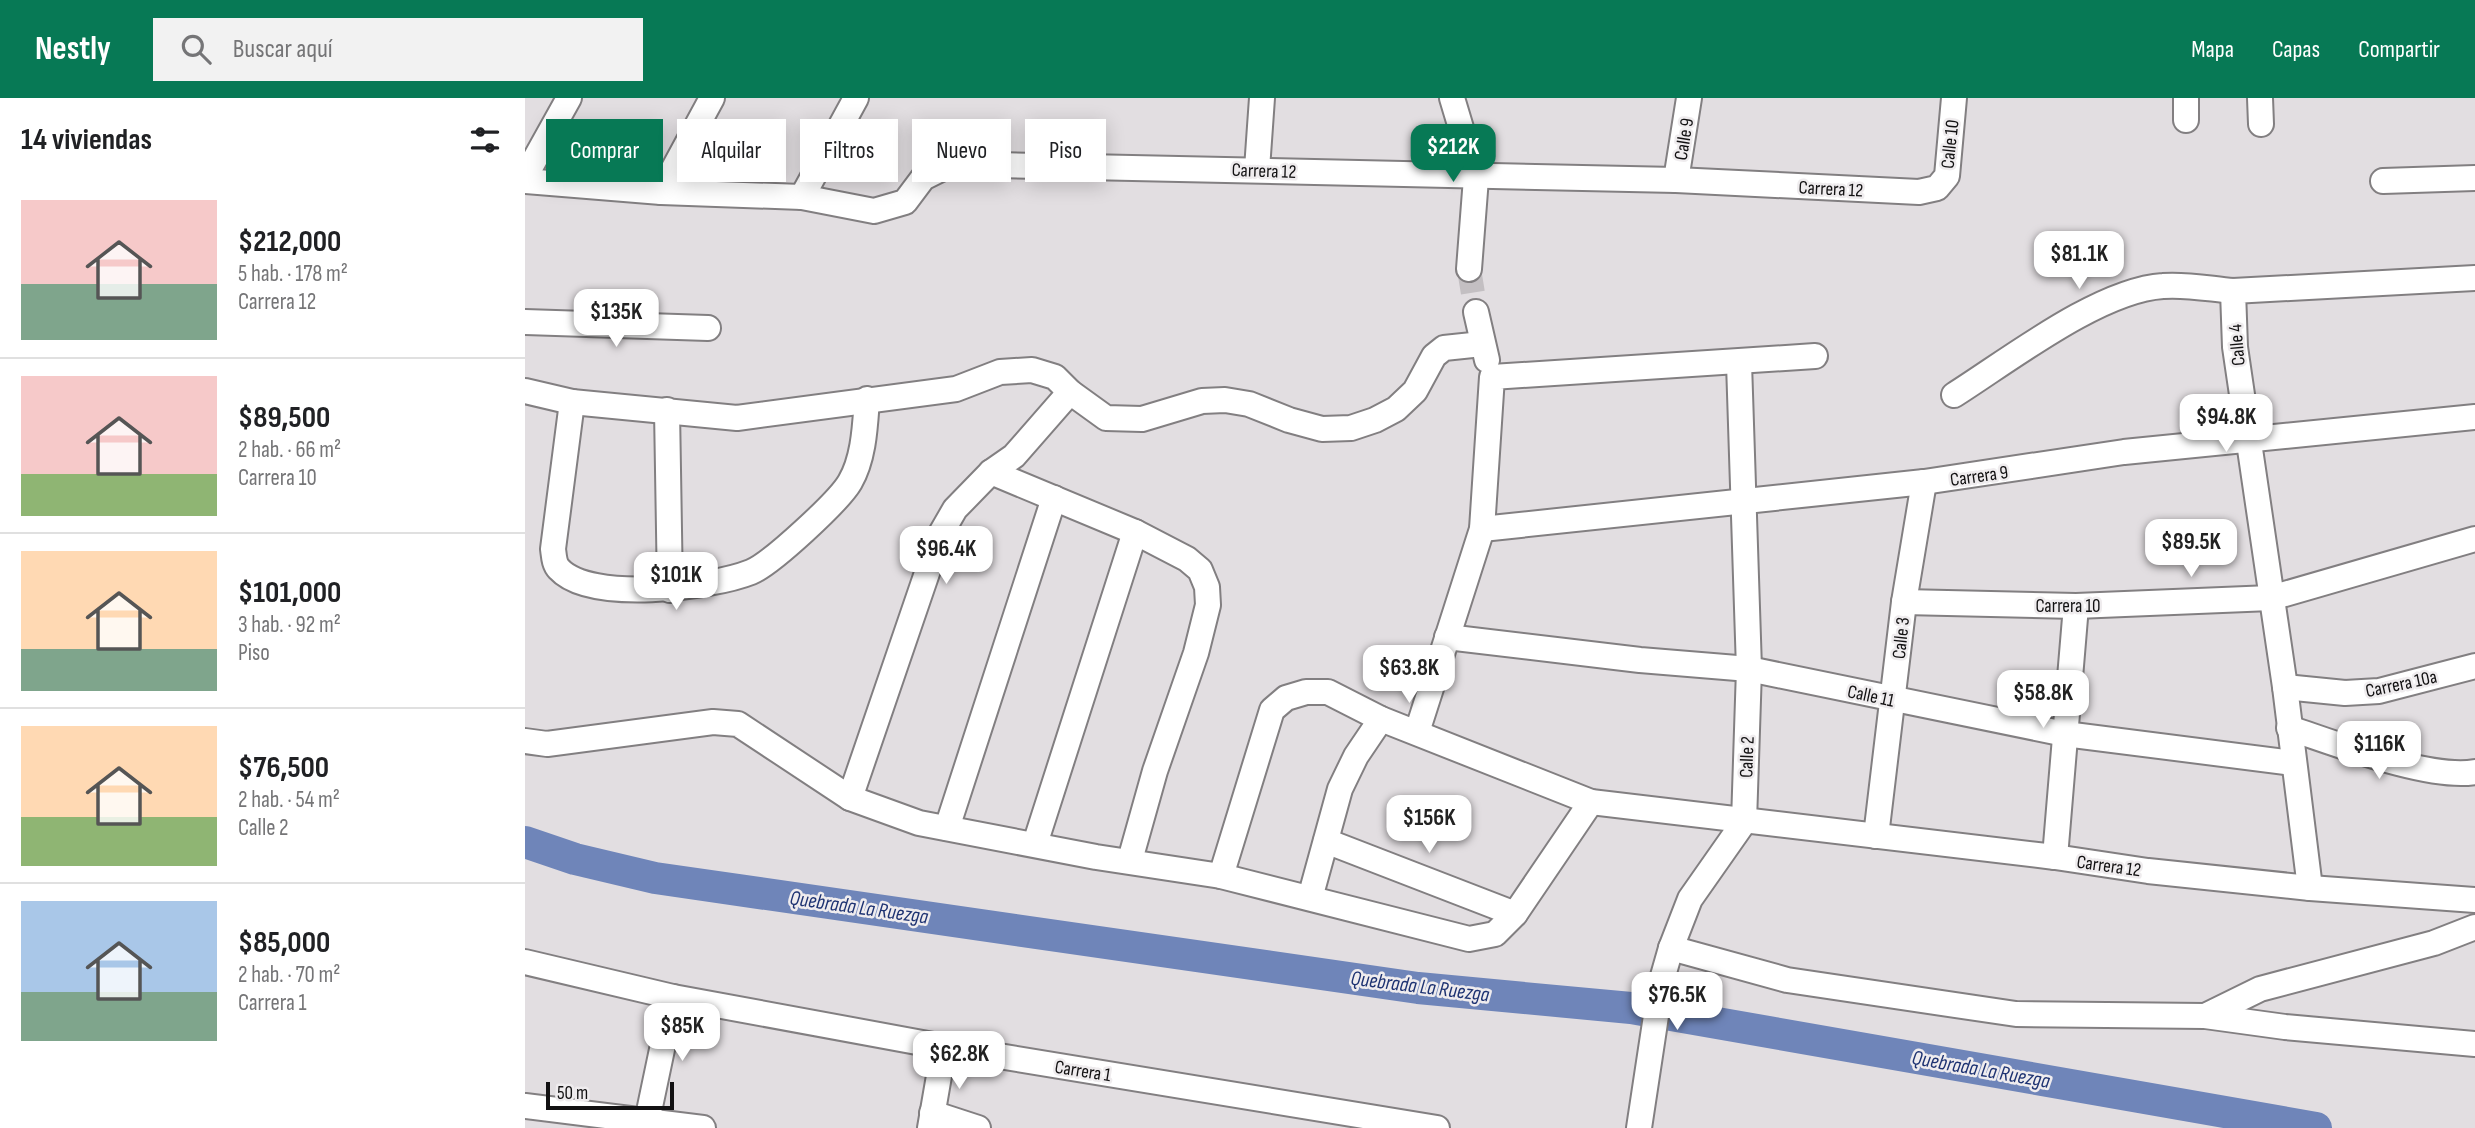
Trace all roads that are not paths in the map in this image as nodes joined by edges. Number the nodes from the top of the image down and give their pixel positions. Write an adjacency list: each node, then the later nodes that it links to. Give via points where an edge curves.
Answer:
1 (569, 98): 13 (street)
2 (712, 98): 17 (street)
3 (856, 98): 18 (street)
4 (1262, 98): 10 (street)
5 (1452, 98): 11 (street)
6 (1689, 98): 14 (street, Calle 9)
7 (1954, 98): 16 (street, Calle 10, via 1947,176)
8 (2260, 98): 9 (street)
9 (2261, 124)
10 (1257, 169): 11 (street, Carrera 12); 18 (street, Carrera 12, via 951,164 923,178 905,202 891,208 874,211)
11 (1476, 178): 14 (street, Carrera 12); 19 (street)
12 (2475, 178): 15 (street)
13 (525, 179): 17 (street, Carrera 12)
14 (1676, 180): 16 (street, Carrera 12, via 1919,192)
15 (2383, 181)
16 (1937, 188)
17 (661, 192): 18 (street, Carrera 12)
18 (802, 197)
19 (1469, 269)
20 (2475, 278): 21 (street)
21 (2233, 291): 31 (street, via 2162,286 2135,292 2069,322); 36 (street, Calle 4, via 2235,347)
22 (1476, 312): 25 (street)
23 (525, 323): 24 (street)
24 (708, 328)
25 (1482, 344): 28 (street); 30 (street, via 1444,348 1434,356 1415,391 1396,409 1351,428 1322,429 1225,400 1202,401 1142,419 1106,418)
26 (1815, 356): 27 (street)
27 (1739, 363): 28 (street); 40 (street, Calle 2)
28 (1492, 377): 41 (street)
29 (525, 391): 33 (street)
30 (1070, 393): 32 (street, via 1055,377 1032,370 1000,372 956,389); 37 (street, via 1014,456)
31 (1954, 396)
32 (867, 399): 34 (street, via 737,418); 44 (street, via 859,462 849,484 796,538 752,572)
33 (572, 401): 34 (street); 44 (street, via 553,549 556,566 570,578 593,586)
34 (667, 411): 44 (street)
35 (2475, 417): 36 (street, Carrera 9)
36 (2248, 442): 38 (street, Carrera 9, via 2124,452); 45 (street, Calle 4)
37 (991, 472): 39 (street); 60 (street, via 955,509 940,535)
38 (1924, 482): 40 (street, Carrera 9); 46 (street, Calle 3)
39 (1054, 498): 42 (street); 63 (street)
40 (1745, 503): 41 (street, Carrera 9); 50 (street, Calle 2)
41 (1482, 529): 48 (street)
42 (1135, 532): 66 (street); 68 (street, via 1200,570 1208,605)
43 (2475, 539): 45 (street, Carrera 10)
44 (670, 590)
45 (2271, 598): 47 (street, Carrera 10); 51 (street, Calle 4)
46 (1904, 602): 47 (street, Carrera 10); 52 (street, Calle 3)
47 (2076, 606): 56 (street)
48 (1447, 637): 50 (street, Calle 11); 55 (street)
49 (2475, 666): 51 (street, Carrera 10a, via 2379,691)
50 (1749, 669): 52 (street, Calle 11); 62 (street, Calle 2)
51 (2285, 687): 54 (street, Calle 4)
52 (1894, 700): 56 (street, Calle 11); 64 (street, Calle 3)
53 (1381, 719): 55 (street, Carrera 12); 65 (street, via 1340,789); 69 (street, Carrera 12, via 1328,692 1286,698 1272,710)
54 (2289, 728): 58 (street, Calle 4); 59 (street, via 2392,761 2462,774)
55 (1417, 732): 61 (street, Carrera 12)
56 (2065, 734): 58 (street, Calle 11); 67 (street)
57 (525, 741): 60 (street, via 547,744 713,722 738,724)
58 (2293, 763): 70 (street, Calle 4)
59 (2475, 772)
60 (850, 797): 63 (street, via 868,807)
61 (1591, 803): 62 (street, Carrera 12); 73 (street)
62 (1744, 822): 64 (street, Carrera 12); 75 (street, via 1690,899)
63 (947, 828): 66 (street)
64 (1876, 836): 67 (street, Carrera 12)
65 (1326, 841): 71 (street); 73 (street)
66 (1035, 844): 68 (street)
67 (2055, 857): 70 (street, Carrera 12)
68 (1131, 860): 69 (street)
69 (1221, 876): 71 (street)
70 (2310, 888): 72 (street, Carrera 12)
71 (1310, 898): 73 (street, via 1469,939 1495,934)
72 (2475, 900)
73 (1515, 914)
74 (2475, 927): 78 (street, via 2434,943 2260,989)
75 (1671, 948): 78 (street, via 1787,980 2016,1014); 88 (street, via 1661,983)
76 (525, 962): 77 (street, Carrera 1)
77 (673, 997): 80 (street, Carrera 1); 84 (street)
78 (2205, 1016): 79 (street)
79 (2475, 1044)
80 (944, 1047): 82 (street); 83 (street, Carrera 1)
81 (525, 1105): 84 (street)
82 (931, 1120): 86 (street)
83 (1341, 1120): 87 (street, Carrera 1)
84 (647, 1121): 85 (street)
85 (703, 1128)
86 (978, 1128)
87 (1437, 1128)
88 (1639, 1128)

